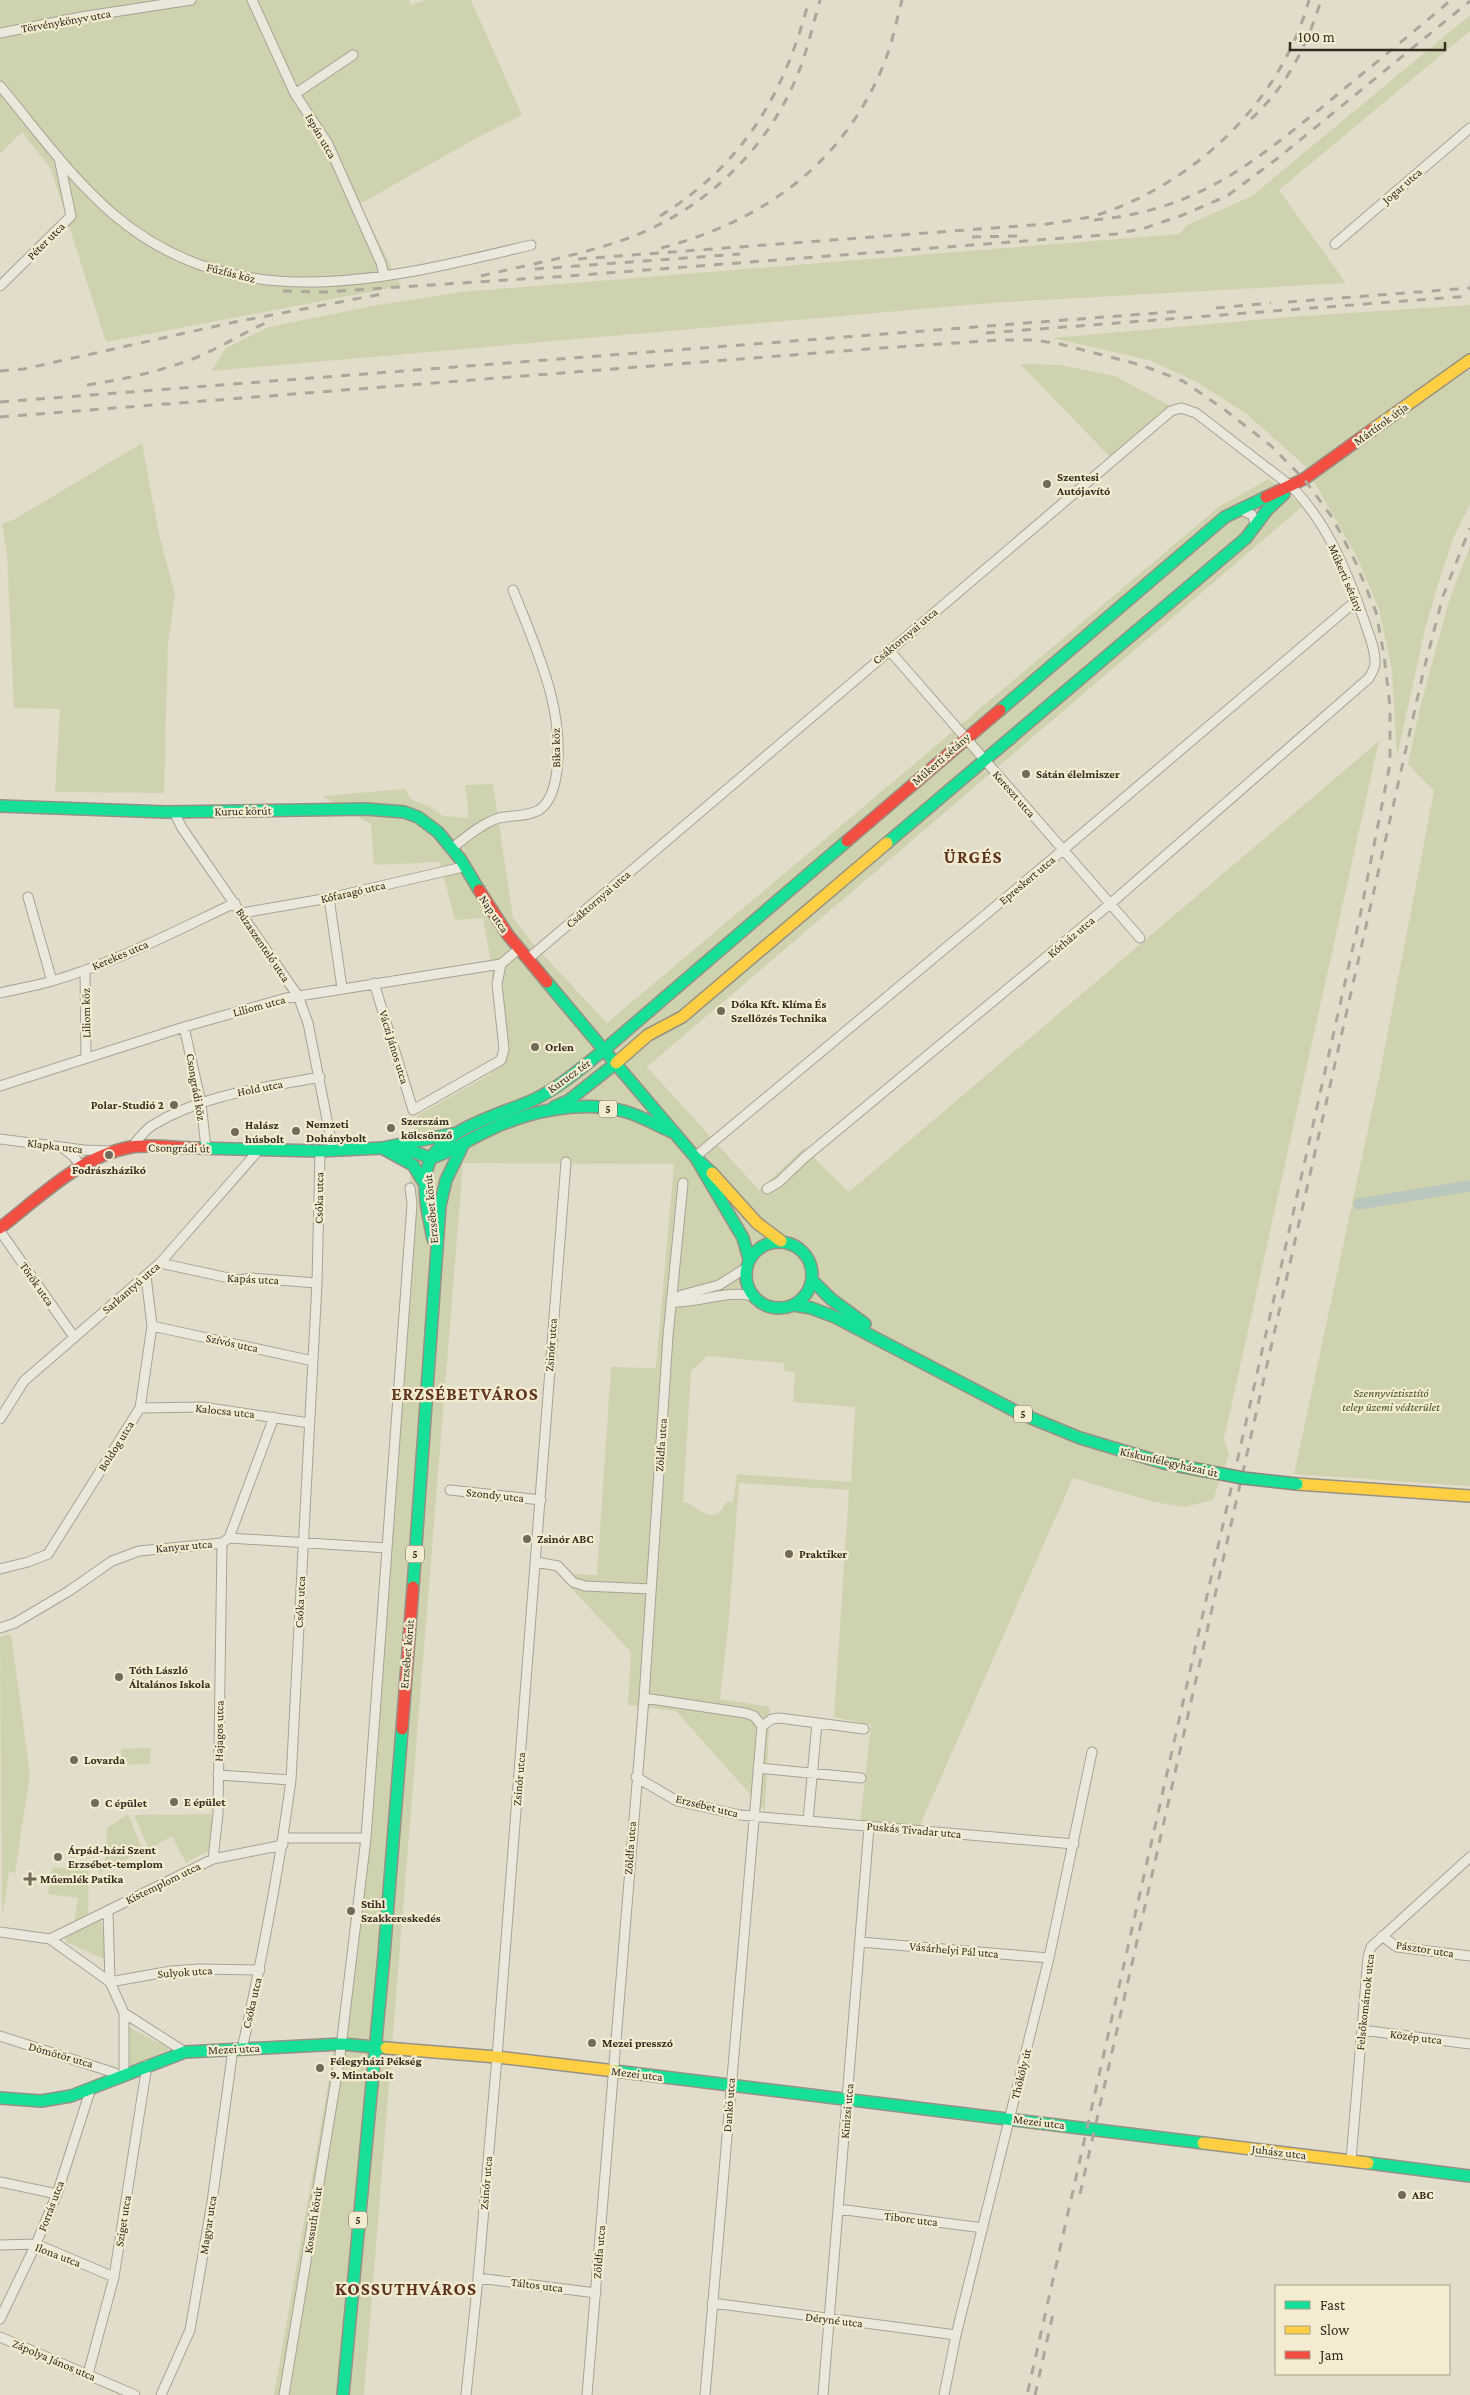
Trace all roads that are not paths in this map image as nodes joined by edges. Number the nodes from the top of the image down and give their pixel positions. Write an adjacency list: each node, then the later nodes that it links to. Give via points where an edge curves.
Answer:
1 (192, 0): 3 (street, Törvénykönyv utca)
2 (252, 0): 6 (street, Ispán utca)
3 (0, 33)
4 (353, 55): 6 (street)
5 (0, 86): 8 (street, Fűzfás köz)
6 (296, 94): 11 (street, Ispán utca, via 328,144)
7 (1470, 128): 9 (street, Jogar utca)
8 (59, 158): 11 (street, Fűzfás köz, via 96,199 131,229 160,248 195,264 231,275 272,282 316,282); 12 (street, Péter utca, via 71,216)
9 (1334, 244)
10 (531, 245): 11 (street, Fűzfás köz)
11 (384, 275)
12 (0, 286)
13 (1470, 360): 14 (street, Mártírok útja)
14 (1292, 487): 15 (street, Műkerti sétány); 16 (street, via 1267,510); 18 (street, Műkerti sétány, via 1334,546); 19 (street, Csáktornyai utca, via 1196,413 1186,408 1176,409)
15 (1240, 509): 16 (street, via 1252,514); 21 (street, Műkerti sétány, via 1225,517)
16 (1254, 528): 22 (street)
17 (514, 590): 25 (street, Bika köz, via 536,647 555,717 558,746 555,782 552,794 540,809 492,821)
18 (1357, 600): 20 (street, Műkerti sétány, via 1372,645 1375,665); 26 (street, Epreskert utca)
19 (889, 650): 21 (street, Kereszt utca); 35 (street, Csáktornyai utca)
20 (1369, 678): 31 (street, Kórház utca)
21 (966, 738): 22 (street, Kereszt utca); 44 (street, Műkerti sétány)
22 (986, 761): 26 (street, Kereszt utca); 46 (street, via 682,1018 648,1035)
23 (0, 806): 24 (street, Kuruc körút)
24 (174, 812): 25 (street, Kuruc körút, via 323,808 397,811 424,820); 30 (street, Búzaszentelő utca)
25 (451, 849): 27 (street, Kuruc körút)
26 (1063, 850): 31 (street, Kereszt utca); 63 (street, Epreskert utca)
27 (464, 867): 29 (street, Kőfaragó utca); 34 (street, Nap utca)
28 (28, 897): 38 (street)
29 (329, 898): 32 (street, Kőfaragó utca); 40 (street)
30 (235, 903): 32 (street, Búzaszentelő utca); 37 (street, Kerekes utca)
31 (1110, 904): 33 (street, Kereszt utca); 70 (street, Kórház utca)
32 (242, 913): 42 (street, Búzaszentelő utca)
33 (1140, 938)
34 (520, 948): 35 (street, Nap utca); 36 (street)
35 (529, 958): 44 (street, Kurucz tér)
36 (501, 964): 39 (street, Liliom utca); 39 (street, Váczi János utca, via 497,984 504,1049 501,1060 413,1110)
37 (85, 970): 38 (street, Kerekes utca); 45 (street, Liliom köz)
38 (52, 981): 41 (street, Kerekes utca)
39 (374, 983): 40 (street, Liliom utca)
40 (342, 988): 42 (street, Liliom utca)
41 (0, 993)
42 (298, 996): 43 (street, Liliom utca); 47 (street, Búzaszentelő utca, via 308,1023)
43 (184, 1027): 45 (street, Liliom utca); 49 (street, Csongrádi köz)
44 (604, 1050): 46 (street, 5); 51 (street, Kurucz tér, via 555,1089)
45 (86, 1056): 48 (street, Liliom utca)
46 (616, 1063): 50 (street, via 568,1101); 52 (street, 5)
47 (320, 1077): 49 (street, Hold utca, via 223,1095); 59 (street, Búzaszentelő utca)
48 (0, 1086)
49 (201, 1103): 55 (street, Hold utca, via 152,1125); 57 (street, Csongrádi köz)
50 (537, 1114): 52 (street, 5, via 577,1107 607,1109 636,1116); 54 (street, 5, via 505,1123)
51 (457, 1133): 58 (street, Csongrádi út); 64 (street, Kurucz tér)
52 (675, 1134): 63 (street, 5)
53 (0, 1140): 56 (street, Klapka utca)
54 (463, 1145): 64 (street); 71 (street, Erzsébet körút / 5, via 446,1180)
55 (132, 1147): 57 (street, Csongrádi út); 60 (street, Csongrádi út)
56 (63, 1148): 60 (street, Klapka utca); 66 (street)
57 (206, 1148): 61 (street, Csongrádi út)
58 (382, 1148): 59 (street, Csongrádi út); 64 (street, Csongrádi út); 68 (street, via 413,1165)
59 (333, 1150): 62 (street, Csongrádi út)
60 (111, 1151): 66 (street, Csongrádi út)
61 (258, 1151): 62 (street, Csongrádi út); 75 (street, Sarkantyú utca)
62 (320, 1151): 79 (street, Csóka utca)
63 (695, 1157): 73 (street, 5, via 713,1171 762,1229); 76 (street, 5, via 743,1238)
64 (431, 1158): 68 (street, Erzsébet körút / 5); 71 (street)
65 (566, 1162): 93 (street, Zsinór utca)
66 (81, 1166): 72 (street, Csongrádi út)
67 (683, 1183): 81 (street, Zöldfa utca)
68 (426, 1186): 74 (street, Erzsébet körút / 5)
69 (410, 1188): 96 (street, Kossuth körút, via 412,1204)
70 (767, 1189)
71 (440, 1206): 74 (street, Erzsébet körút / 5)
72 (0, 1229): 84 (street, Török utca)
73 (781, 1241): 76 (street, via 762,1246); 78 (street, 5, via 795,1245 804,1253 811,1264)
74 (437, 1262): 136 (street, Erzsébet körút / 5)
75 (160, 1263): 77 (street, Sarkantyú utca); 79 (street, Kapás utca, via 238,1280 252,1278)
76 (748, 1264): 80 (street, 5, via 746,1283); 81 (street, via 725,1282 682,1295)
77 (146, 1276): 83 (street, Boldog utca); 84 (street, Sarkantyú utca)
78 (812, 1280): 82 (street, via 806,1294); 85 (street, Kiskunfélegyházai út / 5, via 831,1299)
79 (317, 1283): 86 (street, Csóka utca)
80 (753, 1296): 81 (street, via 730,1293); 82 (street, 5, via 772,1308 786,1308)
81 (671, 1302): 99 (street, Zöldfa utca)
82 (794, 1304): 85 (street, Kiskunfélegyházai út / 5, via 814,1308)
83 (152, 1326): 86 (street, Szívós utca); 87 (street, Boldog utca)
84 (74, 1337): 89 (street, Sarkantyú utca, via 24,1381)
85 (891, 1344): 92 (street, Kiskunfélegyházai út / 5, bridge, via 1032,1419 1117,1450 1164,1463 1297,1484)
86 (313, 1361): 90 (street, Csóka utca)
87 (140, 1408): 88 (street, Kalocsa utca, via 203,1407); 98 (street, Boldog utca, via 48,1554)
88 (274, 1417): 90 (street, Kalocsa utca); 94 (street, Hajagos utca)
89 (0, 1419)
90 (309, 1423): 95 (street, Csóka utca)
91 (450, 1490): 93 (street, Szondy utca)
92 (1470, 1496)
93 (541, 1500): 97 (street, Zsinór utca)
94 (225, 1540): 95 (street, Kanyar utca); 100 (street, Kanyar utca, via 139,1551 112,1561 69,1591 15,1623); 108 (street, Hajagos utca)
95 (303, 1544): 96 (street, Kanyar utca); 111 (street, Csóka utca)
96 (387, 1548): 115 (street, Kossuth körút)
97 (536, 1562): 99 (street, via 558,1566 573,1582 585,1586); 139 (street, Zsinór utca)
98 (0, 1569)
99 (651, 1589): 101 (street, Zöldfa utca)
100 (0, 1628)
101 (644, 1698): 103 (street, via 745,1713 754,1716); 109 (street, Zöldfa utca)
102 (818, 1723): 103 (street, via 779,1718); 104 (street); 107 (street)
103 (762, 1726): 106 (street, Dankó utca)
104 (864, 1729)
105 (1092, 1752): 117 (street, Thököly út)
106 (758, 1768): 107 (street); 112 (street, Dankó utca)
107 (813, 1774): 110 (street); 113 (street)
108 (218, 1775): 111 (street); 119 (street, Hajagos utca)
109 (636, 1778): 112 (street, Erzsébet utca, via 677,1801); 141 (street, Zöldfa utca)
110 (861, 1778)
111 (291, 1780): 116 (street, Csóka utca)
112 (753, 1816): 113 (street, Puskás Tivadar utca); 143 (street, Dankó utca)
113 (808, 1821): 114 (street, Puskás Tivadar utca)
114 (869, 1827): 117 (street, Puskás Tivadar utca); 126 (street, Kinizsi utca)
115 (366, 1838): 116 (street, Kistemplom utca); 134 (street, Kossuth körút)
116 (283, 1841): 119 (street, Kistemplom utca); 129 (street, Csóka utca)
117 (1074, 1844): 128 (street, Thököly út)
118 (1470, 1857): 120 (street, Felsőkomárnok utca)
119 (213, 1859): 122 (street, Kistemplom utca)
120 (1458, 1868): 121 (street); 124 (street, Felsőkomárnok utca)
121 (1470, 1869)
122 (108, 1911): 125 (street, Kistemplom utca); 130 (street)
123 (0, 1932): 125 (street)
124 (1382, 1936): 127 (street, Pásztor utca, via 1397,1947); 132 (street, Felsőkomárnok utca, via 1371,1947 1368,1957)
125 (50, 1939): 130 (street)
126 (860, 1942): 128 (street, Vásárhelyi Pál utca); 146 (street, Kinizsi utca)
127 (1470, 1956)
128 (1049, 1958): 147 (street, Thököly út)
129 (260, 1970): 130 (street, Sulyok utca, via 171,1971); 137 (street, Csóka utca)
130 (110, 1982): 131 (street)
131 (124, 2014): 138 (street); 142 (street)
132 (1362, 2030): 135 (street, Közép utca); 149 (street, Felsőkomárnok utca)
133 (0, 2036): 142 (street, Dömötör utca, via 103,2067)
134 (342, 2044): 136 (street, Mezei utca); 137 (street, Mezei utca); 168 (street, Kossuth körút)
135 (1470, 2044)
136 (376, 2046): 139 (street, Mezei utca); 169 (street, 5)
137 (237, 2049): 138 (street, Mezei utca); 167 (street, Magyar utca, via 190,2330)
138 (185, 2052): 140 (street, Mezei utca)
139 (497, 2057): 141 (street, Mezei utca); 158 (street, Zsinór utca)
140 (147, 2065): 142 (street, Mezei utca); 157 (street, Sziget utca)
141 (615, 2072): 143 (street, Mezei utca); 159 (street, Zöldfa utca)
142 (121, 2078): 144 (street, Mezei utca)
143 (732, 2085): 146 (street, Mezei utca); 160 (street, Dankó utca)
144 (91, 2088): 145 (street, Mezei utca, via 55,2100); 152 (street, Forrás utca)
145 (0, 2098)
146 (848, 2100): 147 (street, Mezei utca); 153 (street, Kinizsi utca)
147 (1010, 2119): 148 (street, Mezei utca); 154 (street, Thököly út)
148 (1087, 2128): 149 (street, Juhász utca)
149 (1351, 2160): 150 (street, Juhász utca)
150 (1470, 2176)
151 (0, 2182): 152 (street)
152 (56, 2194): 155 (street, Forrás utca)
153 (838, 2210): 154 (street, Tiborc utca); 162 (street, Kinizsi utca)
154 (983, 2228): 163 (street, Thököly út)
155 (36, 2244): 156 (street, Ilona utca); 157 (street, Ilona utca); 161 (street, Forrás utca)
156 (0, 2245)
157 (114, 2277): 165 (street, Sziget utca)
158 (478, 2278): 159 (street, Táltos utca); 170 (street, Zsinór utca)
159 (596, 2292): 171 (street, Zöldfa utca)
160 (712, 2303): 162 (street, Déryné utca); 172 (street, Dankó utca)
161 (0, 2319)
162 (829, 2319): 163 (street, Déryné utca); 173 (street, Kinizsi utca)
163 (956, 2335): 174 (street, Thököly út)
164 (0, 2337): 165 (street, Zápolya János utca)
165 (88, 2374): 166 (street, Zápolya János utca)
166 (135, 2395)
167 (161, 2395)
168 (284, 2395)
169 (344, 2395)
170 (466, 2395)
171 (587, 2395)
172 (705, 2395)
173 (823, 2395)
174 (944, 2395)

